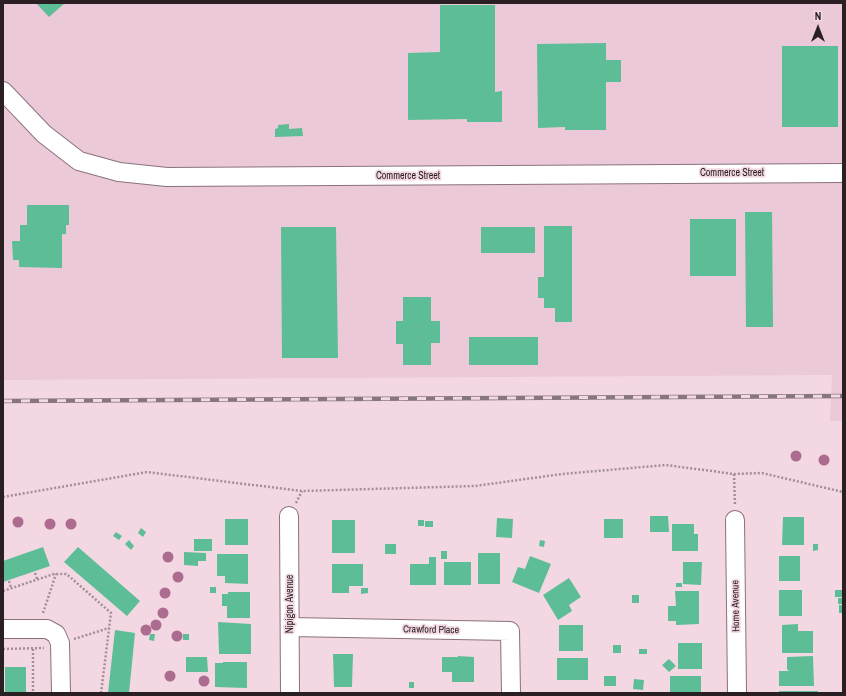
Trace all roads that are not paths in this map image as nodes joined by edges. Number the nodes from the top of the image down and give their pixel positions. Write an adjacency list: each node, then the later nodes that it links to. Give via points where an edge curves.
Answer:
1 (3, 91): 2 (street, Commerce Street, via 44,134 79,160 119,172 168,177)
2 (843, 173)
3 (289, 516): 5 (street, Nipigon Avenue)
4 (735, 520): 10 (street, Home Avenue)
5 (290, 627): 8 (street, Nipigon Avenue); 9 (street, Crawford Place, via 510,631)
6 (3, 629): 7 (street, via 47,629 56,634 60,646)
7 (61, 693)
8 (290, 693)
9 (511, 693)
10 (737, 693)

